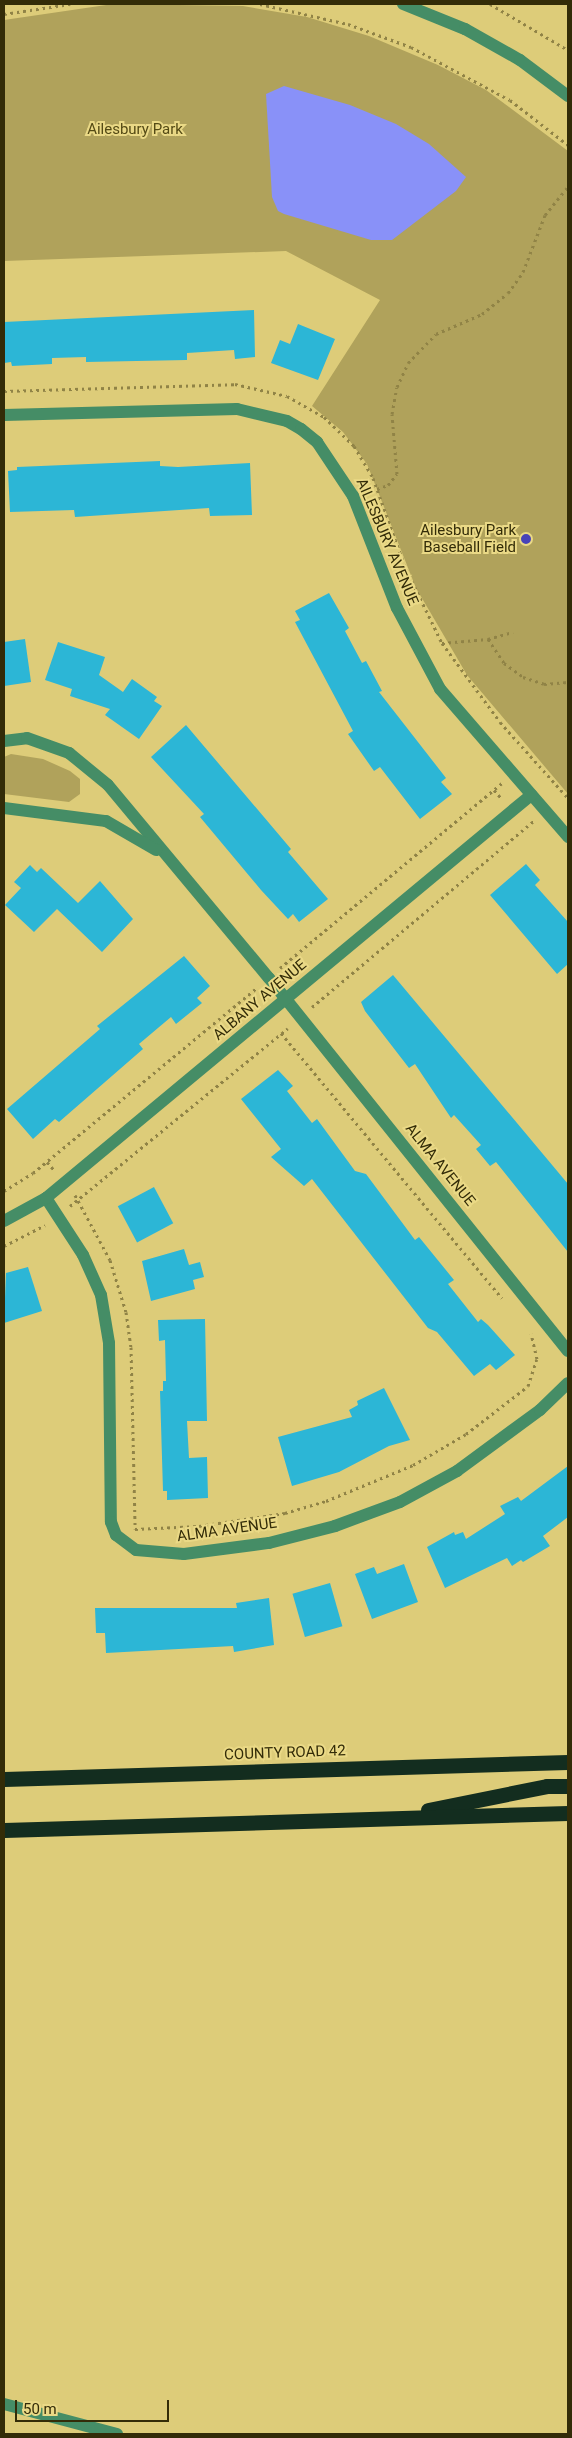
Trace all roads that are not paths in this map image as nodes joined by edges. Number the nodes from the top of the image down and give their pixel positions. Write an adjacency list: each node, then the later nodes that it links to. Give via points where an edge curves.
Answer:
1 (403, 4): 2 (street, via 465,29 520,60)
2 (568, 96)
3 (4, 416): 5 (street, AILESBURY AVENUE, via 237,409 271,416 301,429 317,442 353,496 398,608 440,689)
4 (4, 741): 8 (street, ALMA AVENUE, via 27,738 69,752 108,785)
5 (531, 795): 7 (street, AILESBURY AVENUE); 9 (street, ALBANY AVENUE)
6 (4, 808): 8 (street, via 83,815 106,822)
7 (568, 837)
8 (166, 857): 9 (street, ALMA AVENUE)
9 (286, 999): 10 (street, ALBANY AVENUE); 12 (street, ALMA AVENUE)
10 (46, 1198): 11 (street, ALBANY AVENUE); 13 (street, ALMA AVENUE, via 102,1295 109,1343 111,1522 116,1536 136,1550 184,1554 268,1543 335,1526 400,1502 457,1471 540,1410)
11 (4, 1221)
12 (568, 1351)
13 (568, 1383)
14 (568, 1762): 15 (highway, COUNTY ROAD 42)
15 (4, 1779)
16 (568, 1786): 18 (highway, via 547,1786)
17 (568, 1813): 18 (highway)
18 (388, 1818): 19 (highway)
19 (4, 1830)
20 (4, 2404): 21 (street)
21 (118, 2434)

